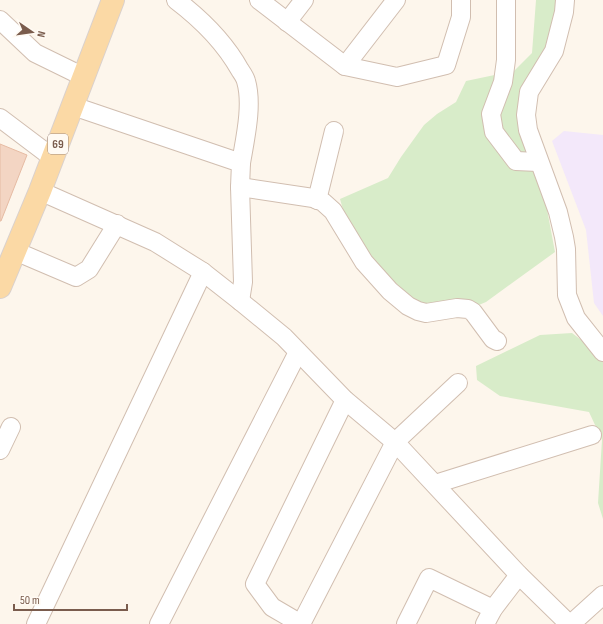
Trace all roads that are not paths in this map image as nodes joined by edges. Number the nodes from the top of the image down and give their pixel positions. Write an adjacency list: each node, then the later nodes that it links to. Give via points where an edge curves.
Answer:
1 (112, 0): 12 (main road, 69)
2 (176, 0): 18 (street, via 212,33 246,80 249,108)
3 (259, 0): 10 (street)
4 (304, 0): 10 (street)
5 (396, 0): 11 (street)
6 (461, 0): 11 (street, via 461,17 446,65 398,77)
7 (506, 0): 17 (street, via 506,60 502,82 491,114 494,132 516,161)
8 (565, 0): 17 (street, via 554,51 529,92 526,115)
9 (0, 20): 12 (street, via 35,53)
10 (287, 22): 11 (street)
11 (345, 66)
12 (84, 77): 13 (main road, 69)
13 (73, 106): 16 (main road, 69); 18 (street)
14 (0, 118): 16 (street)
15 (334, 131): 21 (street)
16 (52, 158): 20 (main road, 69)
17 (538, 162): 29 (street, via 558,212 564,237 567,295 576,318)
18 (241, 163): 19 (street)
19 (240, 187): 21 (street); 26 (street, via 243,282)
20 (40, 191): 22 (street); 23 (main road, 69)
21 (317, 200): 27 (street, via 324,202 334,211 364,262 390,291 408,306 426,313 456,308 468,309)
22 (117, 224): 23 (street, via 89,269 76,277); 24 (street, via 155,242)
23 (15, 251): 25 (main road, 69)
24 (203, 272): 26 (street); 41 (street)
25 (0, 286)
26 (240, 301): 28 (street, via 284,337)
27 (497, 341)
28 (298, 352): 31 (street); 42 (street)
29 (603, 352)
30 (458, 384): 34 (street)
31 (345, 400): 34 (street); 43 (street, via 255,584 272,607)
32 (11, 427): 35 (street)
33 (592, 435): 36 (street)
34 (395, 442): 36 (street); 43 (street)
35 (0, 450)
36 (435, 484): 37 (street)
37 (519, 575): 39 (street); 40 (street)
38 (603, 595): 45 (street)
39 (489, 617): 44 (street, via 429,578)
40 (552, 617): 45 (street)
41 (36, 624)
42 (159, 624)
43 (301, 624)
44 (406, 624)
45 (570, 624)

